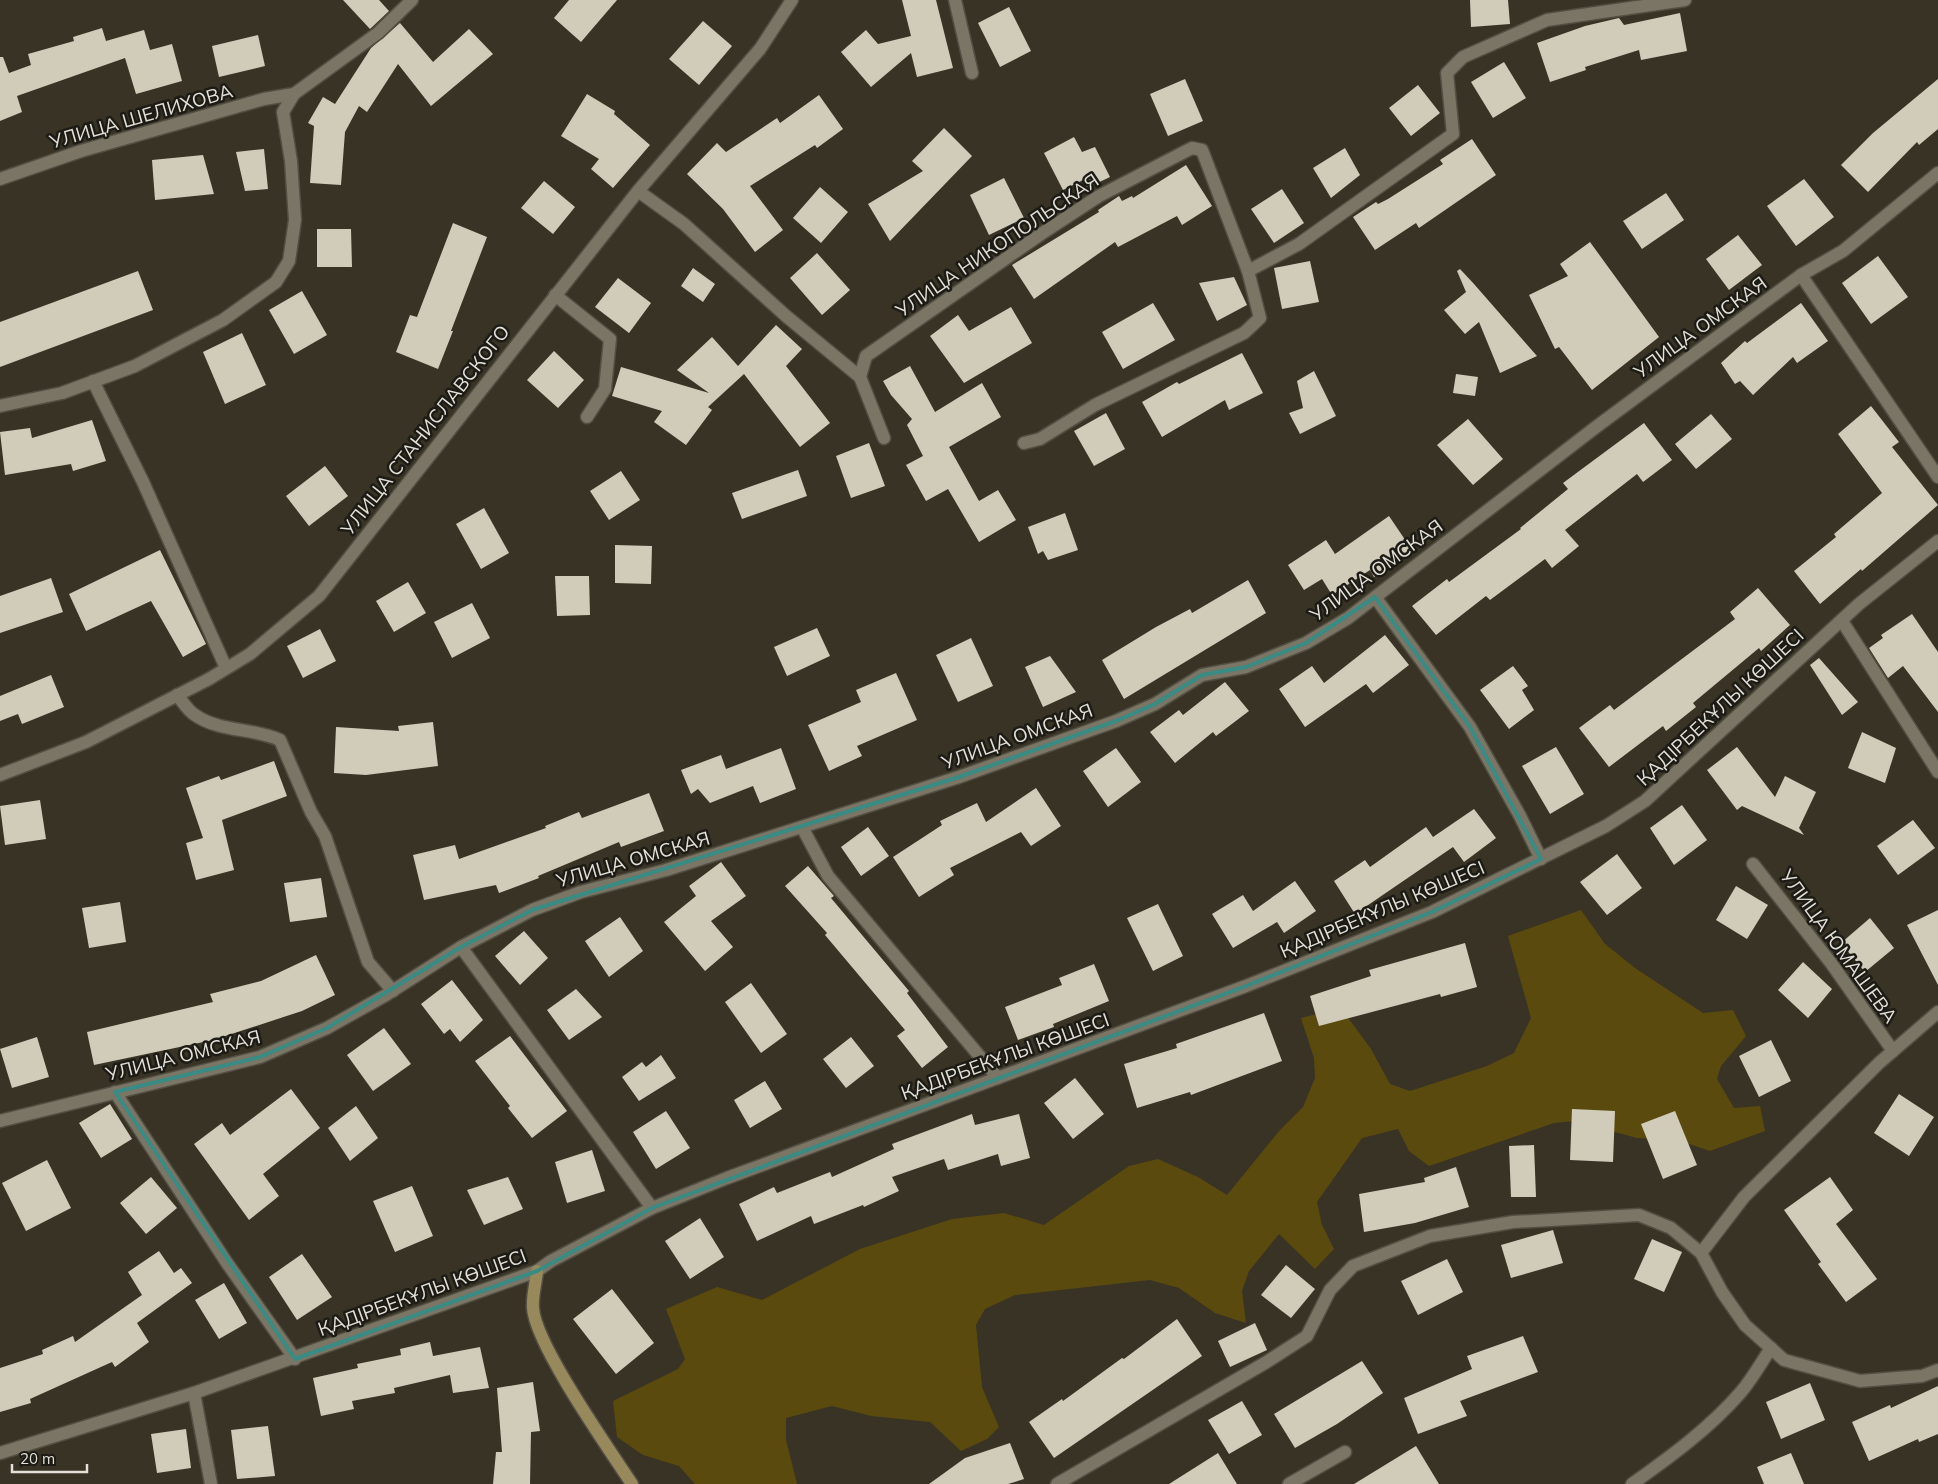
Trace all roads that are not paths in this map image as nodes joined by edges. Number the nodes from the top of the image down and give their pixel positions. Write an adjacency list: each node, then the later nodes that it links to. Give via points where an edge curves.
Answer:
1 (412, 0): 6 (street, УЛИЦА ШЕЛИХОВА, via 378,33)
2 (792, 0): 9 (street, УЛИЦА СТАНИСЛАВСКОГО, via 760,50)
3 (955, 0): 5 (street)
4 (1685, 0): 10 (street, via 1547,20 1463,57 1447,73 1453,134 1307,239)
5 (972, 73)
6 (294, 94): 8 (street, УЛИЦА ШЕЛИХОВА, via 264,99 82,151); 14 (street, УЛИЦА ШЕЛИХОВА, via 283,112 291,161 294,237 289,261 276,282 223,320 135,366)
7 (1938, 172): 11 (street, УЛИЦА ОМСКАЯ, via 1843,250)
8 (0, 179)
9 (638, 191): 12 (street, УЛИЦА СТАНИСЛАВСКОГО); 13 (street, via 684,224 786,316)
10 (1248, 271): 13 (street, УЛИЦА НИКОПОЛЬСКАЯ, via 1202,150 1192,148 1100,196 1040,234 866,356); 18 (street, УЛИЦА НИКОПОЛЬСКАЯ, via 1260,318 1244,333 1095,406 1040,439)
11 (1801, 276): 19 (street); 21 (street, УЛИЦА ОМСКАЯ, via 1596,427)
12 (555, 296): 16 (street, via 610,339 605,388); 23 (street, УЛИЦА СТАНИСЛАВСКОГО, via 319,596 250,654)
13 (860, 377): 17 (street)
14 (93, 381): 15 (street, УЛИЦА ШЕЛИХОВА, via 62,393); 23 (street, via 143,482)
15 (0, 406)
16 (587, 417)
17 (884, 438)
18 (1024, 443)
19 (1938, 477)
20 (1938, 541): 22 (street, ҚАДІРБЕКҰЛЫ КӨШЕСІ)
21 (1375, 597): 27 (street, УЛИЦА ОМСКАЯ, via 1306,643 1246,667 1202,675 1155,704 1116,721 959,777); 28 (street, via 1470,727)
22 (1842, 620): 25 (street); 28 (street, ҚАДІРБЕКҰЛЫ КӨШЕСІ, via 1645,801 1606,826)
23 (226, 668): 24 (street, УЛИЦА СТАНИСЛАВСКОГО)
24 (177, 695): 26 (street, УЛИЦА СТАНИСЛАВСКОГО, via 86,742); 31 (street, via 194,715 209,722 267,734 280,740 325,836 368,962)
25 (1938, 772)
26 (0, 775)
27 (802, 827): 30 (street, УЛИЦА ОМСКАЯ, via 666,870 580,892 532,910); 34 (street, via 828,876)
28 (1541, 859): 34 (street, ҚАДІРБЕКҰЛЫ КӨШЕСІ, via 1432,912 1246,986)
29 (1753, 864): 33 (street, УЛИЦА ЮМАШЕВА, via 1831,963)
30 (461, 947): 31 (street, УЛИЦА ОМСКАЯ); 37 (street)
31 (393, 991): 35 (street, УЛИЦА ОМСКАЯ, via 326,1028 260,1057)
32 (1938, 1012): 33 (street)
33 (1893, 1051): 38 (street, via 1744,1197)
34 (998, 1078): 37 (street, ҚАДІРБЕКҰЛЫ КӨШЕСІ)
35 (115, 1092): 36 (street, УЛИЦА ОМСКАЯ); 41 (street, via 227,1263)
36 (0, 1121)
37 (652, 1208): 39 (street, ҚАДІРБЕКҰЛЫ КӨШЕСІ)
38 (1701, 1253): 40 (street, via 1745,1325); 48 (street, via 1671,1228 1639,1215 1513,1222 1430,1236 1353,1266 1330,1290 1307,1336)
39 (537, 1270): 41 (street, ҚАДІРБЕКҰЛЫ КӨШЕСІ); 47 (street, via 533,1309 540,1332 554,1360)
40 (1771, 1348): 42 (street, via 1784,1360 1860,1380 1922,1376); 50 (street, via 1742,1392 1719,1415)
41 (295, 1359): 43 (street, ҚАДІРБЕКҰЛЫ КӨШЕСІ)
42 (1938, 1370)
43 (194, 1393): 45 (street, ҚАДІРБЕКҰЛЫ КӨШЕСІ); 46 (street)
44 (1345, 1452): 49 (street)
45 (0, 1453)
46 (211, 1484)
47 (632, 1484)
48 (1057, 1484)
49 (1289, 1484)
50 (1632, 1484)

